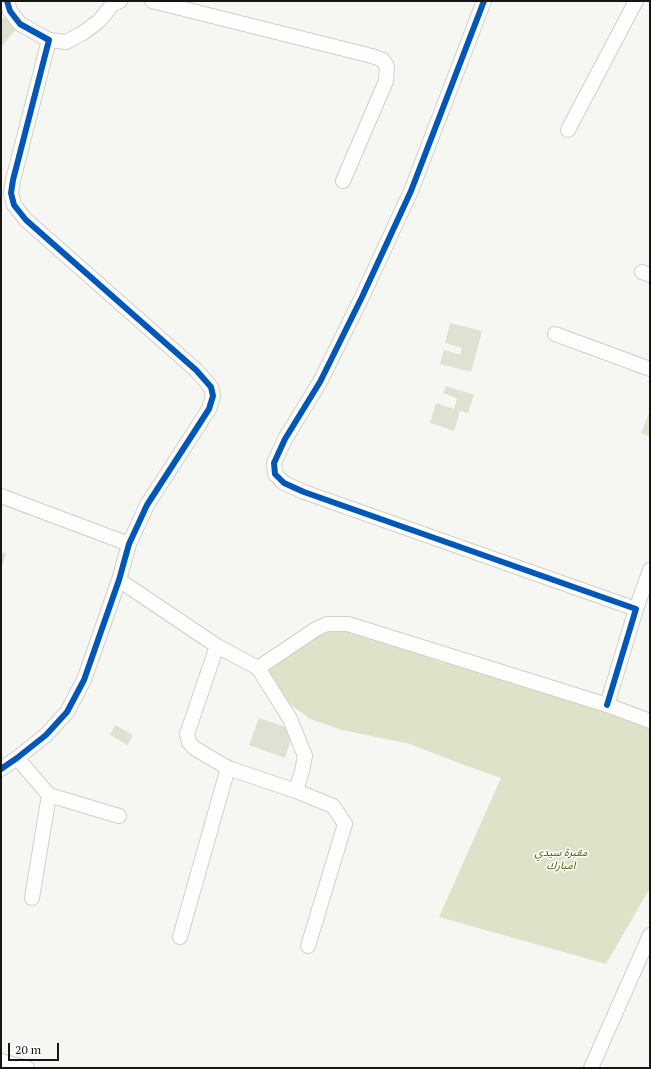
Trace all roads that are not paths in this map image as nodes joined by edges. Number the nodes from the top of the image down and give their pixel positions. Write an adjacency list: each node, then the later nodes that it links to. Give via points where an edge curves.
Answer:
1 (7, 1): 6 (street, via 10,11 20,24)
2 (120, 1): 6 (street, via 113,4 84,33 66,42)
3 (152, 1): 8 (street, via 383,60 387,67 386,81)
4 (484, 1): 15 (street, via 411,191 320,382 285,439 274,463 275,474 284,483 304,492)
5 (636, 1): 7 (street)
6 (48, 40): 12 (street, via 13,180 11,193 14,205 26,220 196,370 211,387 213,396 209,409 148,505)
7 (568, 130)
8 (343, 181)
9 (555, 334): 10 (street)
10 (650, 369)
11 (1, 496): 12 (street)
12 (129, 544): 14 (street)
13 (650, 570): 15 (street)
14 (120, 580): 16 (street); 20 (street, via 84,680 67,712 46,735)
15 (636, 609): 18 (street)
16 (217, 646): 17 (street); 21 (street, via 187,734 194,748)
17 (258, 668): 18 (street, via 316,628 327,624 348,624); 23 (street, via 290,719 305,756)
18 (607, 705): 19 (street)
19 (650, 721)
20 (17, 758): 22 (street); 24 (street)
21 (228, 768): 23 (street); 28 (street)
22 (1, 769)
23 (296, 791): 29 (street, via 334,806 345,824)
24 (49, 795): 25 (street); 26 (street)
25 (119, 816)
26 (32, 898)
27 (650, 935): 32 (street)
28 (180, 937)
29 (308, 946)
30 (1, 1061): 31 (street)
31 (27, 1068)
32 (591, 1068)

